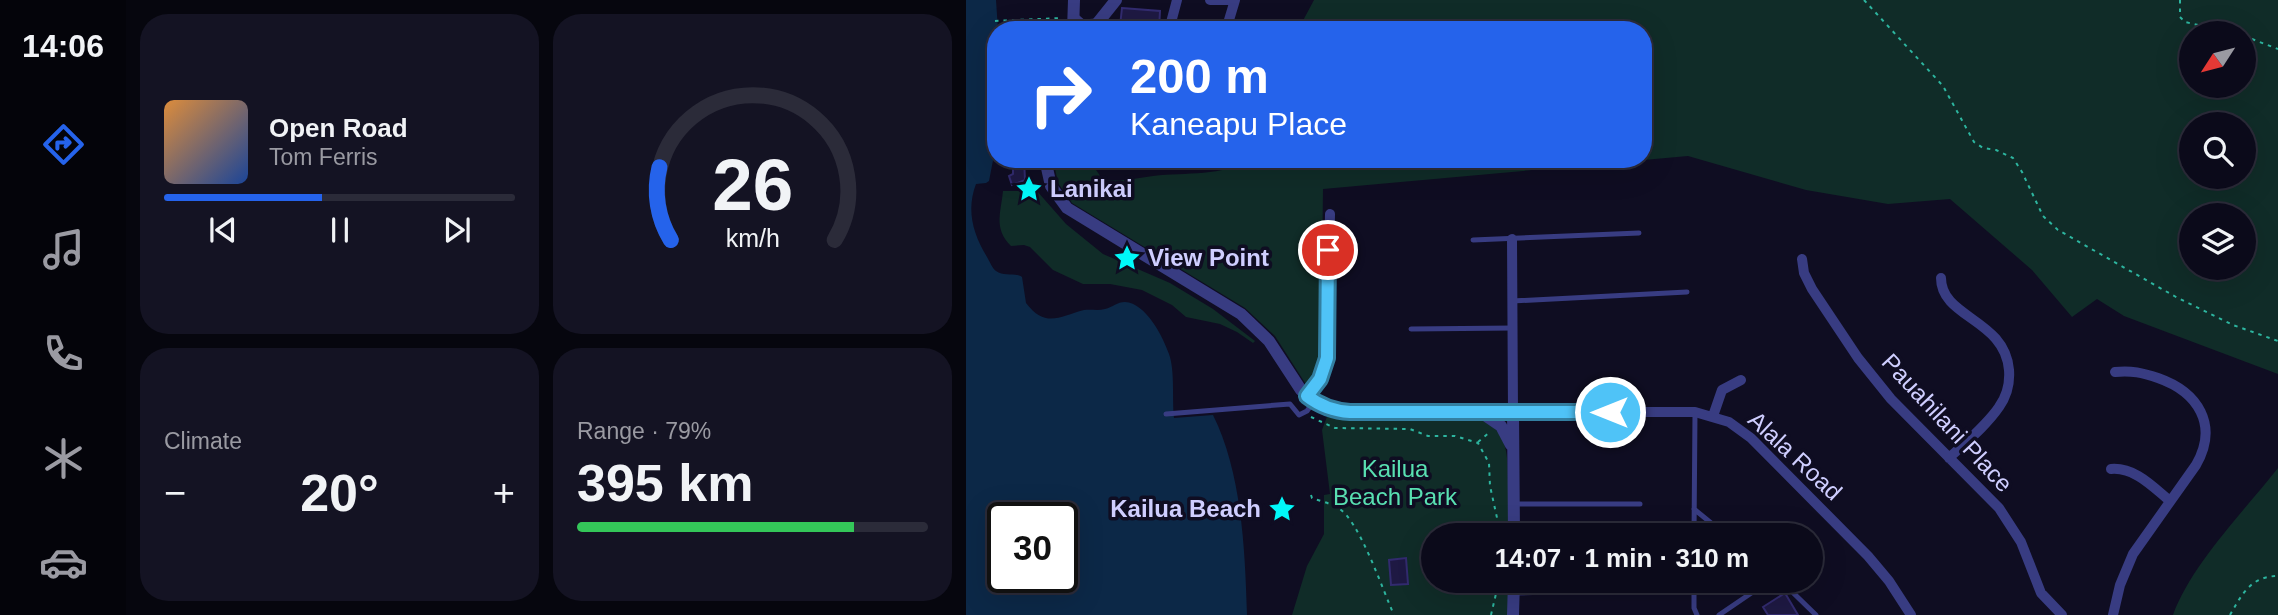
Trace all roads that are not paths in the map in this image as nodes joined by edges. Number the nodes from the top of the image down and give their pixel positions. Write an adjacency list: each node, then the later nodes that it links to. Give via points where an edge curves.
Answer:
1 (1116, 0): 5 (street)
2 (1177, 0): 6 (street)
3 (1210, 0): 4 (street)
4 (1235, 0): 7 (street)
5 (1098, 21)
6 (1171, 21)
7 (1229, 21)
8 (1047, 168): 21 (street, via 1051,186 1067,208 1241,314 1269,341)
9 (1330, 214): 21 (street, via 1327,358)
10 (1639, 233): 11 (lane)
11 (1512, 239): 12 (lane); 16 (street)
12 (1473, 240)
13 (1802, 259): 28 (street, Pauahilani Place, via 1812,289 1868,372)
14 (1941, 278): 28 (street, via 1950,302 2000,342 2010,376 1999,408)
15 (1687, 292): 16 (lane)
16 (1513, 301): 17 (street)
17 (1513, 328): 18 (lane); 23 (street)
18 (1411, 329)
19 (2115, 372): 30 (street, via 2142,373 2172,383 2192,398 2201,413 2203,451)
20 (1741, 380): 26 (street, via 1722,390)
21 (1310, 399): 22 (street, Alala Road, via 1350,412); 25 (lane, via 1299,415 1290,404)
22 (1475, 412): 23 (street, Alala Road); 27 (street, via 1499,424)
23 (1513, 412): 24 (street, Alala Road); 27 (street)
24 (1695, 412): 26 (street, Alala Road); 33 (lane)
25 (1166, 414)
26 (1713, 416): 45 (street, Alala Road, via 1739,428 1760,448 1873,562)
27 (1513, 450): 31 (street)
28 (1950, 458): 46 (street, Pauahilani Place, via 2007,519 2041,593)
29 (2111, 470): 30 (street, via 2132,472)
30 (2170, 500): 47 (street, via 2128,564)
31 (1513, 504): 32 (lane); 34 (street)
32 (1640, 504)
33 (1694, 509): 35 (lane); 36 (lane)
34 (1514, 523)
35 (1694, 523)
36 (1711, 523)
37 (1513, 593): 41 (street)
38 (1694, 593): 42 (lane)
39 (1751, 593): 43 (lane)
40 (1793, 593): 44 (lane)
41 (1513, 615)
42 (1697, 615)
43 (1719, 615)
44 (1816, 615)
45 (1911, 615)
46 (2062, 615)
47 (2113, 615)

